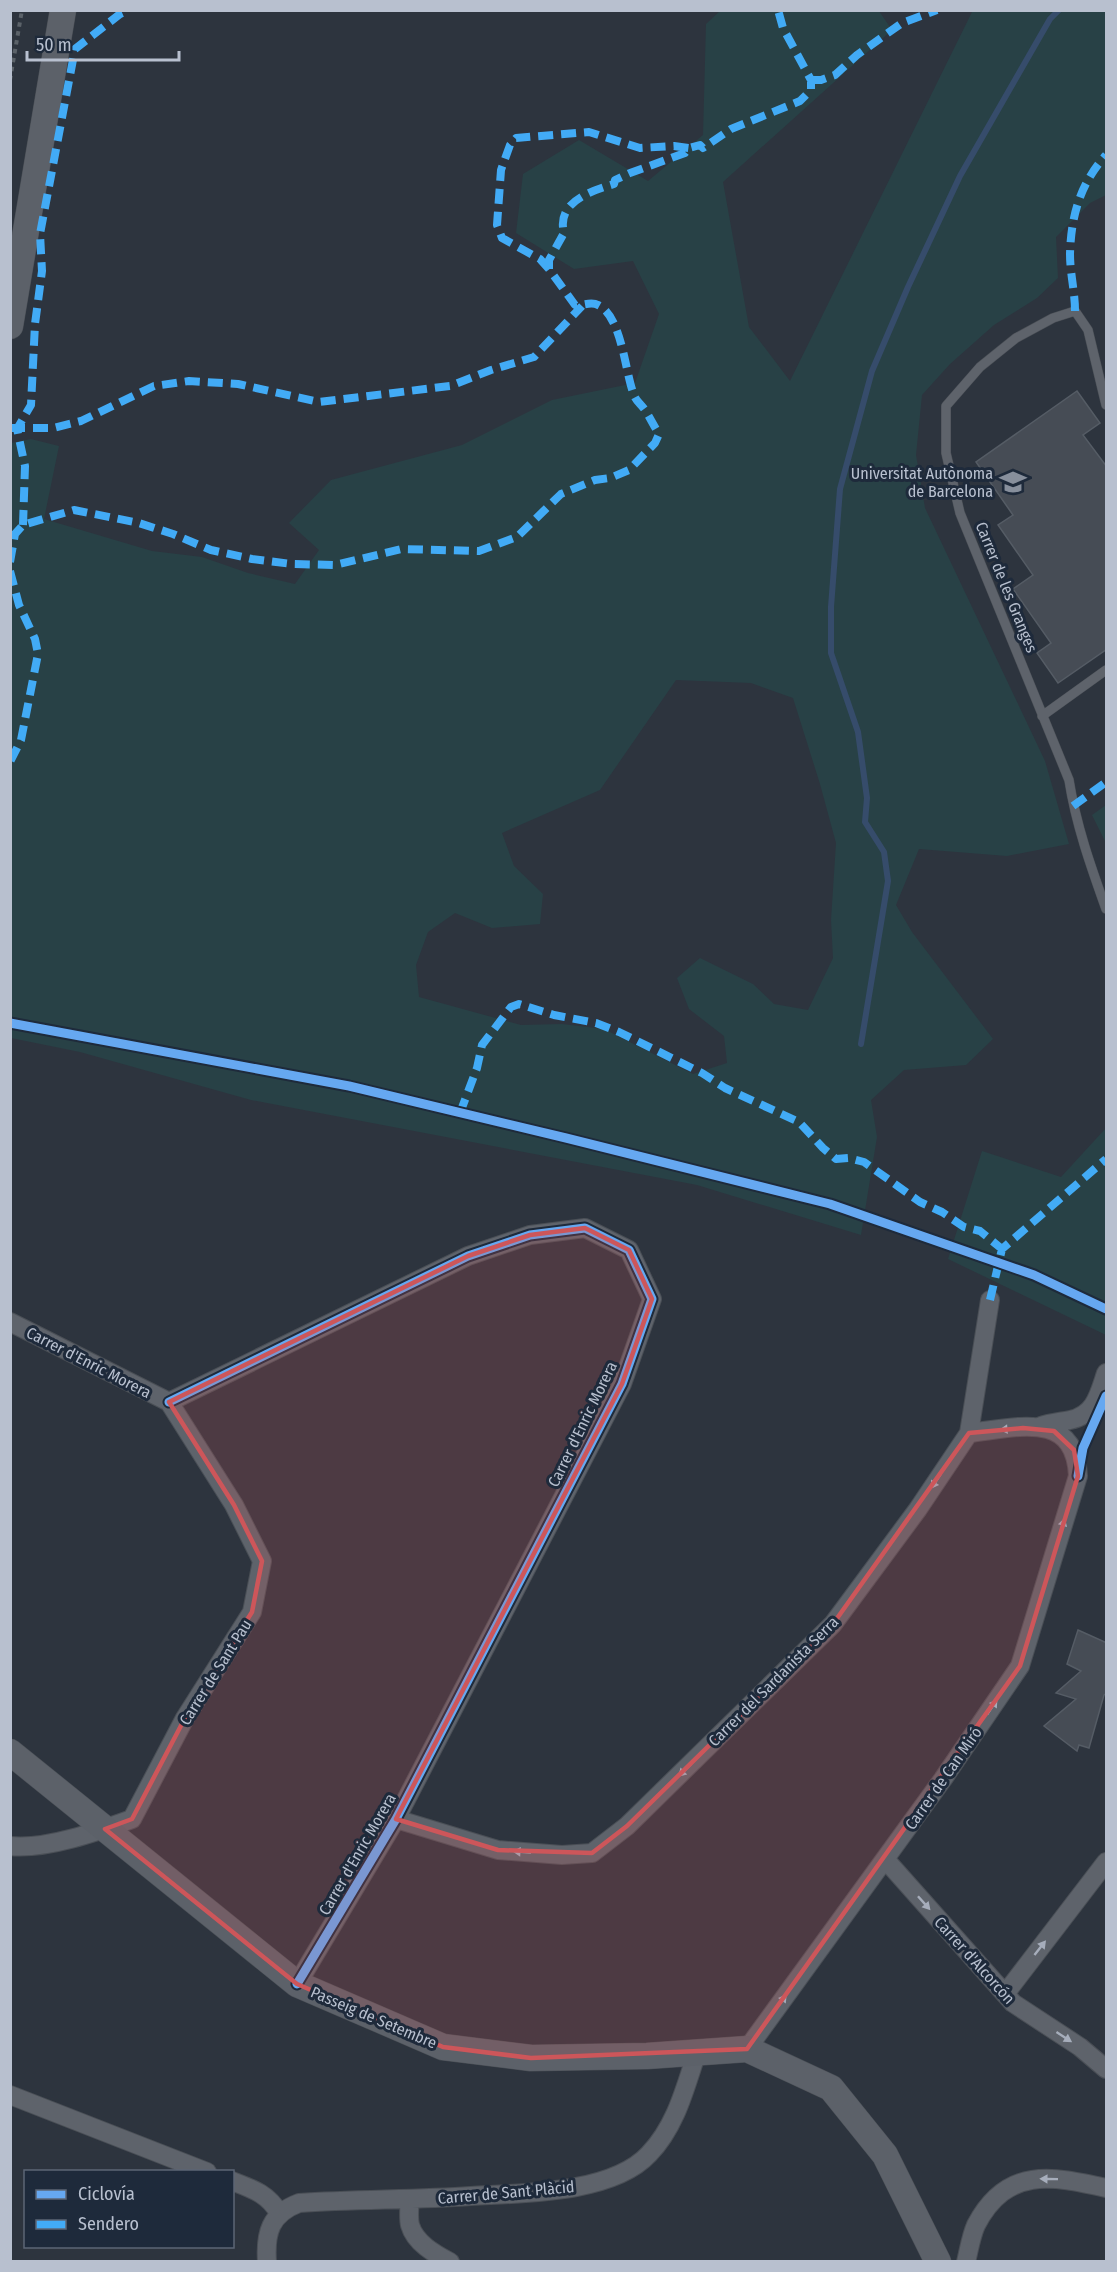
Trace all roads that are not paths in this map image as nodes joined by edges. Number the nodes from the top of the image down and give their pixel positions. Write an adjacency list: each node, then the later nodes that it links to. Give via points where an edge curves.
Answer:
1 (63, 10): 2 (street)
2 (10, 326)
3 (1107, 405): 5 (lane, Carrer de les Granges, via 1088,330 1075,311 1016,338 980,367 946,406 946,453 960,513)
4 (1107, 670): 5 (lane)
5 (1042, 716): 6 (lane, Carrer de les Granges, via 1069,780 1076,816)
6 (1107, 909)
7 (990, 1300): 12 (street, Carrer del Sardanista Serra)
8 (10, 1322): 10 (street, Carrer d'Enric Morera)
9 (1107, 1373): 11 (street, Carrer de Can Miró, via 1089,1411 1072,1420)
10 (169, 1402): 14 (street, Carrer d'Enric Morera, via 468,1256 530,1235 585,1228 629,1250 652,1299 622,1384); 15 (street, Carrer de Sant Pau, via 234,1505 262,1561 252,1612 185,1718 132,1819)
11 (1037, 1428): 12 (street, Carrer de Can Miró, one-way to 12); 17 (street, Carrer de Can Miró, one-way to 11, via 1020,1666 1078,1476 1077,1459 1069,1443 1054,1431)
12 (969, 1432): 14 (street, Carrer del Sardanista Serra, one-way to 14, via 834,1624 627,1826 592,1853 498,1850)
13 (10, 1752): 15 (street, Passeig de Setembre)
14 (396, 1819): 19 (street, Carrer d'Enric Morera)
15 (105, 1829): 16 (street, Carrer de Sant Pau, via 28,1848); 19 (street, Passeig de Setembre)
16 (10, 1846)
17 (885, 1859): 20 (street, Carrer d'Alcorcón, one-way to 20); 21 (street, Carrer de Can Miró, one-way to 17)
18 (1107, 1862): 20 (street, one-way to 18)
19 (297, 1984): 22 (street, Passeig de Setembre, via 443,2047 531,2058)
20 (1005, 1994): 23 (street, Carrer d'Alcorcón, one-way to 23, via 1013,2004)
21 (747, 2049): 22 (street, Passeig de Setembre); 32 (street, via 831,2088 885,2155)
22 (697, 2052): 28 (street, Carrer de Sant Plàcid, via 668,2130 648,2156 617,2175 588,2185 540,2192)
23 (1107, 2069)
24 (10, 2095): 25 (street)
25 (202, 2170)
26 (234, 2182): 29 (street, via 262,2193)
27 (1107, 2188): 33 (street, one-way to 33, via 1046,2177 1006,2190 990,2204 975,2227)
28 (409, 2200): 29 (street, Carrer de Sant Plàcid, via 298,2204); 31 (street, via 410,2225 415,2235)
29 (279, 2213): 30 (street, via 268,2234)
30 (267, 2262)
31 (450, 2262)
32 (939, 2262)
33 (966, 2262)

